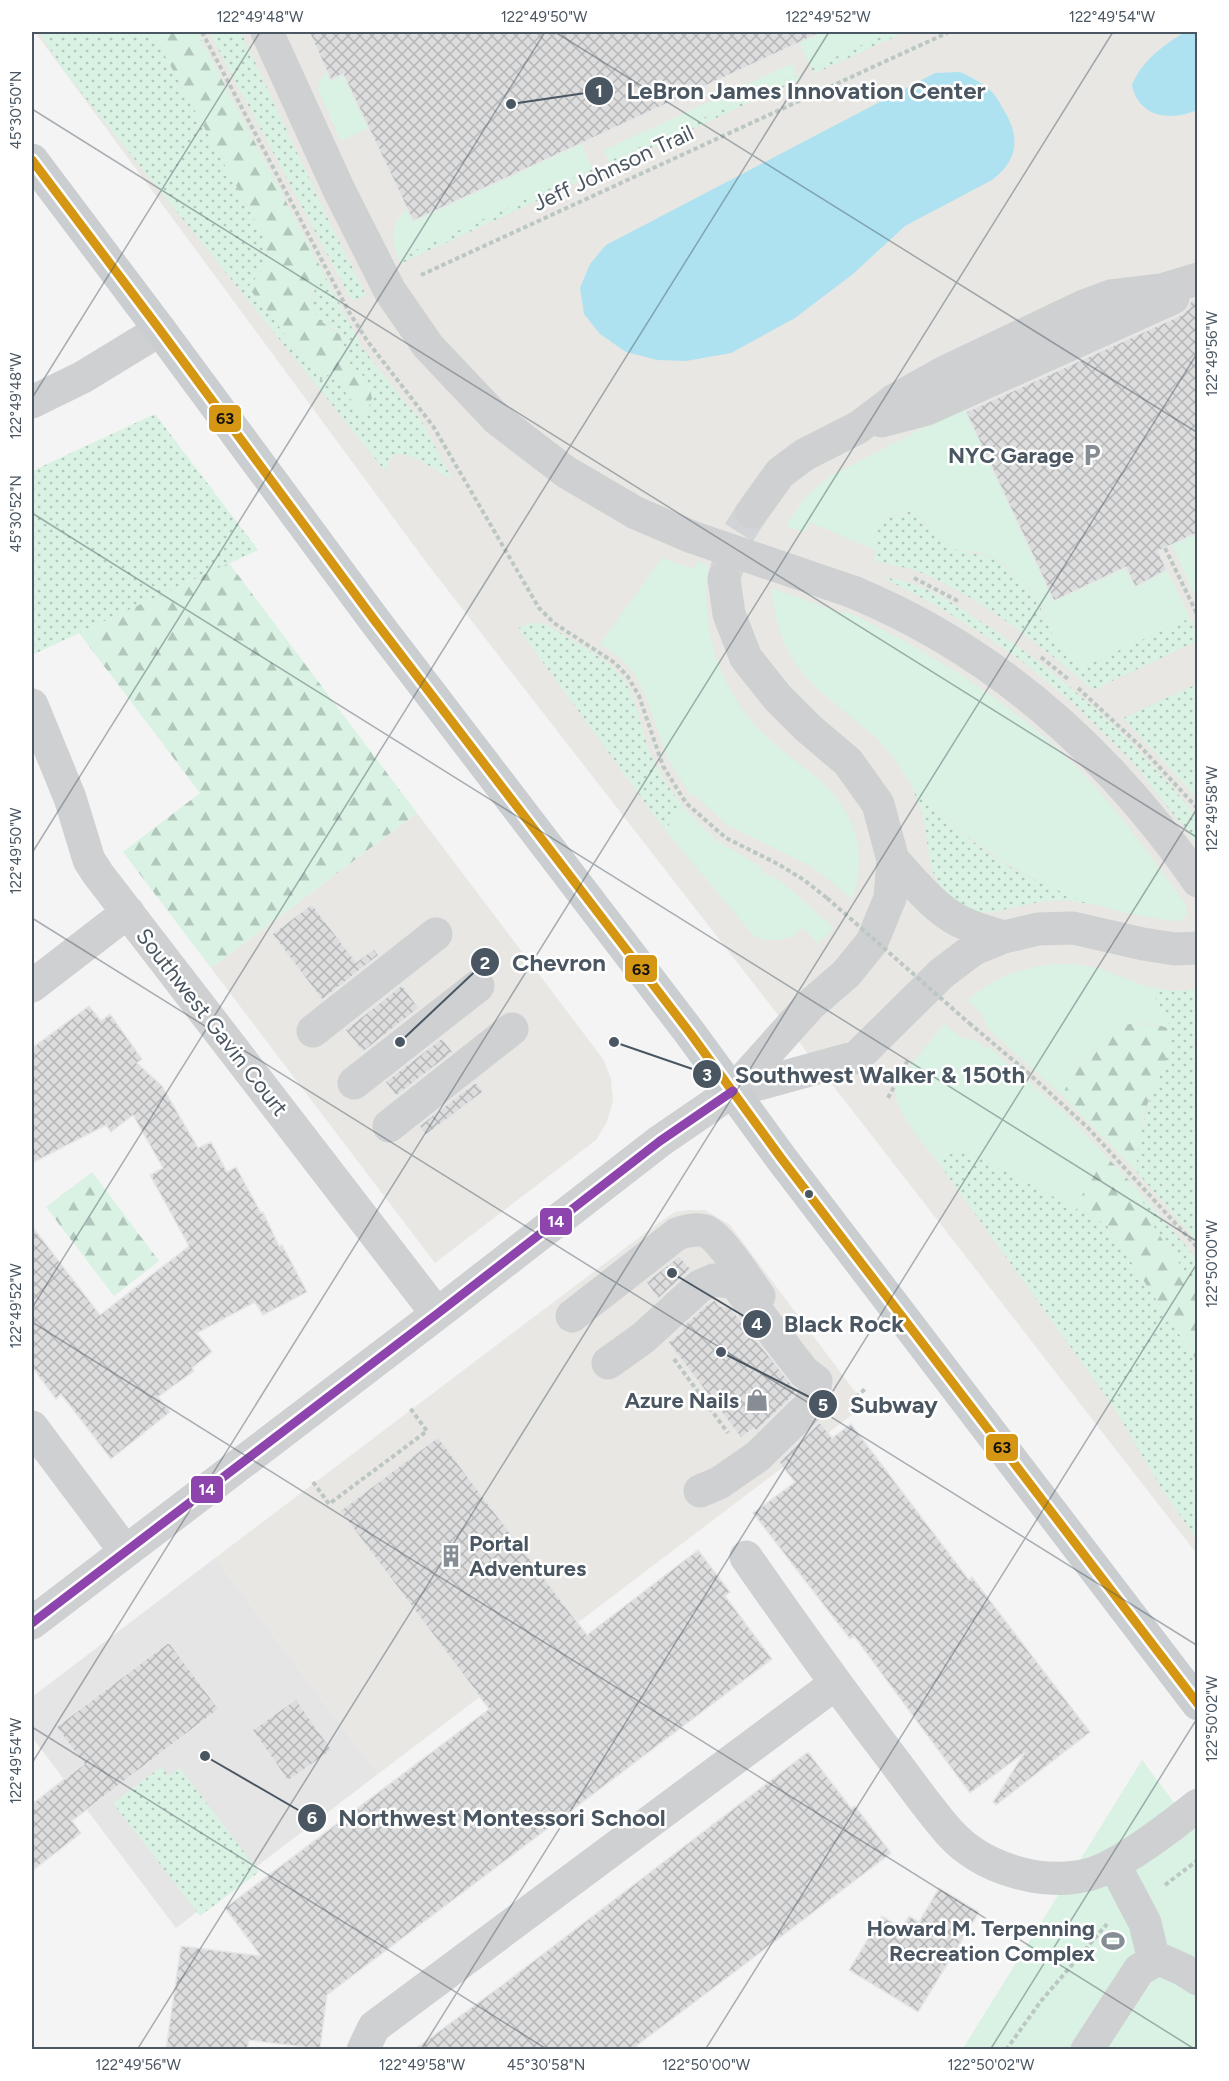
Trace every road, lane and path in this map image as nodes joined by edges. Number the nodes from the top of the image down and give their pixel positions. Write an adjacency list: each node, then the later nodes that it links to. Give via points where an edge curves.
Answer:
1 (202, 32): 33 (path, bridge, via 349,312 433,426 539,608 554,623 615,663 628,677 639,696 663,766 686,803 726,838 778,864 827,898 1026,1071 1088,1128)
2 (267, 32): 17 (street, bridge, via 390,291 428,346 505,425 566,472 636,513 692,537 853,592 914,620 956,645 1037,702 1077,737 1149,814)
3 (949, 32): 5 (path, Jeff Johnson Trail, via 423,274)
4 (32, 160): 7 (main road)
5 (429, 283)
6 (1194, 290): 9 (street, via 1037,360 988,388); 9 (street, via 1112,296 1084,306 945,372 893,401)
7 (160, 330): 8 (street, via 83,377); 30 (main road, via 375,621)
8 (32, 402)
9 (859, 427): 10 (street, via 804,455 780,473)
10 (752, 512)
11 (1165, 548): 13 (path)
12 (724, 579): 16 (street, via 729,614 746,658 778,698 848,762 878,804)
13 (1197, 616)
14 (32, 705): 15 (street, Southwest Gavin Court)
15 (39, 745): 18 (street, Southwest Gavin Court, via 70,798 89,860)
16 (893, 860): 20 (street, via 951,916); 30 (street, via 890,898 872,942)
17 (1197, 881)
18 (128, 912): 22 (street); 34 (street, Southwest Gavin Court)
19 (436, 934): 27 (street)
20 (1004, 937): 21 (street, via 1038,929 1073,928 1143,944); 30 (street, via 974,949 942,973 857,1057)
21 (1197, 948)
22 (32, 986)
23 (478, 986): 29 (street)
24 (960, 1005): 25 (path)
25 (952, 1013)
26 (512, 1029): 32 (street)
27 (313, 1031)
28 (911, 1055): 31 (path)
29 (354, 1083)
30 (733, 1090): 34 (street, via 660,1141); 48 (main road)
31 (888, 1098)
32 (389, 1126)
33 (1197, 1248)
34 (437, 1314): 44 (street)
35 (572, 1316): 38 (street, via 677,1234 691,1229 705,1231 718,1240 811,1365)
36 (651, 1330): 37 (street); 38 (street, via 700,1286 714,1280 735,1284 804,1372); 41 (path)
37 (608, 1363)
38 (816, 1381): 43 (street, via 808,1407 758,1456)
39 (410, 1408): 42 (path, via 427,1431 329,1504)
40 (32, 1426): 44 (street)
41 (729, 1434)
42 (313, 1482)
43 (700, 1491)
44 (125, 1551): 46 (street)
45 (746, 1557): 47 (street)
46 (32, 1623)
47 (835, 1684): 51 (street, via 950,1833 978,1857 1004,1870 1036,1876 1091,1874); 56 (street, via 374,2027)
48 (1197, 1704)
49 (1197, 1804): 51 (street)
50 (1197, 1860): 52 (path)
51 (1114, 1864): 54 (street, via 1145,1923)
52 (1159, 1889)
53 (1113, 1917): 57 (path)
54 (1154, 1961): 55 (street, via 1164,1961); 58 (street, via 1139,1970)
55 (1197, 1980)
56 (363, 2049)
57 (1006, 2049)
58 (1087, 2049)

